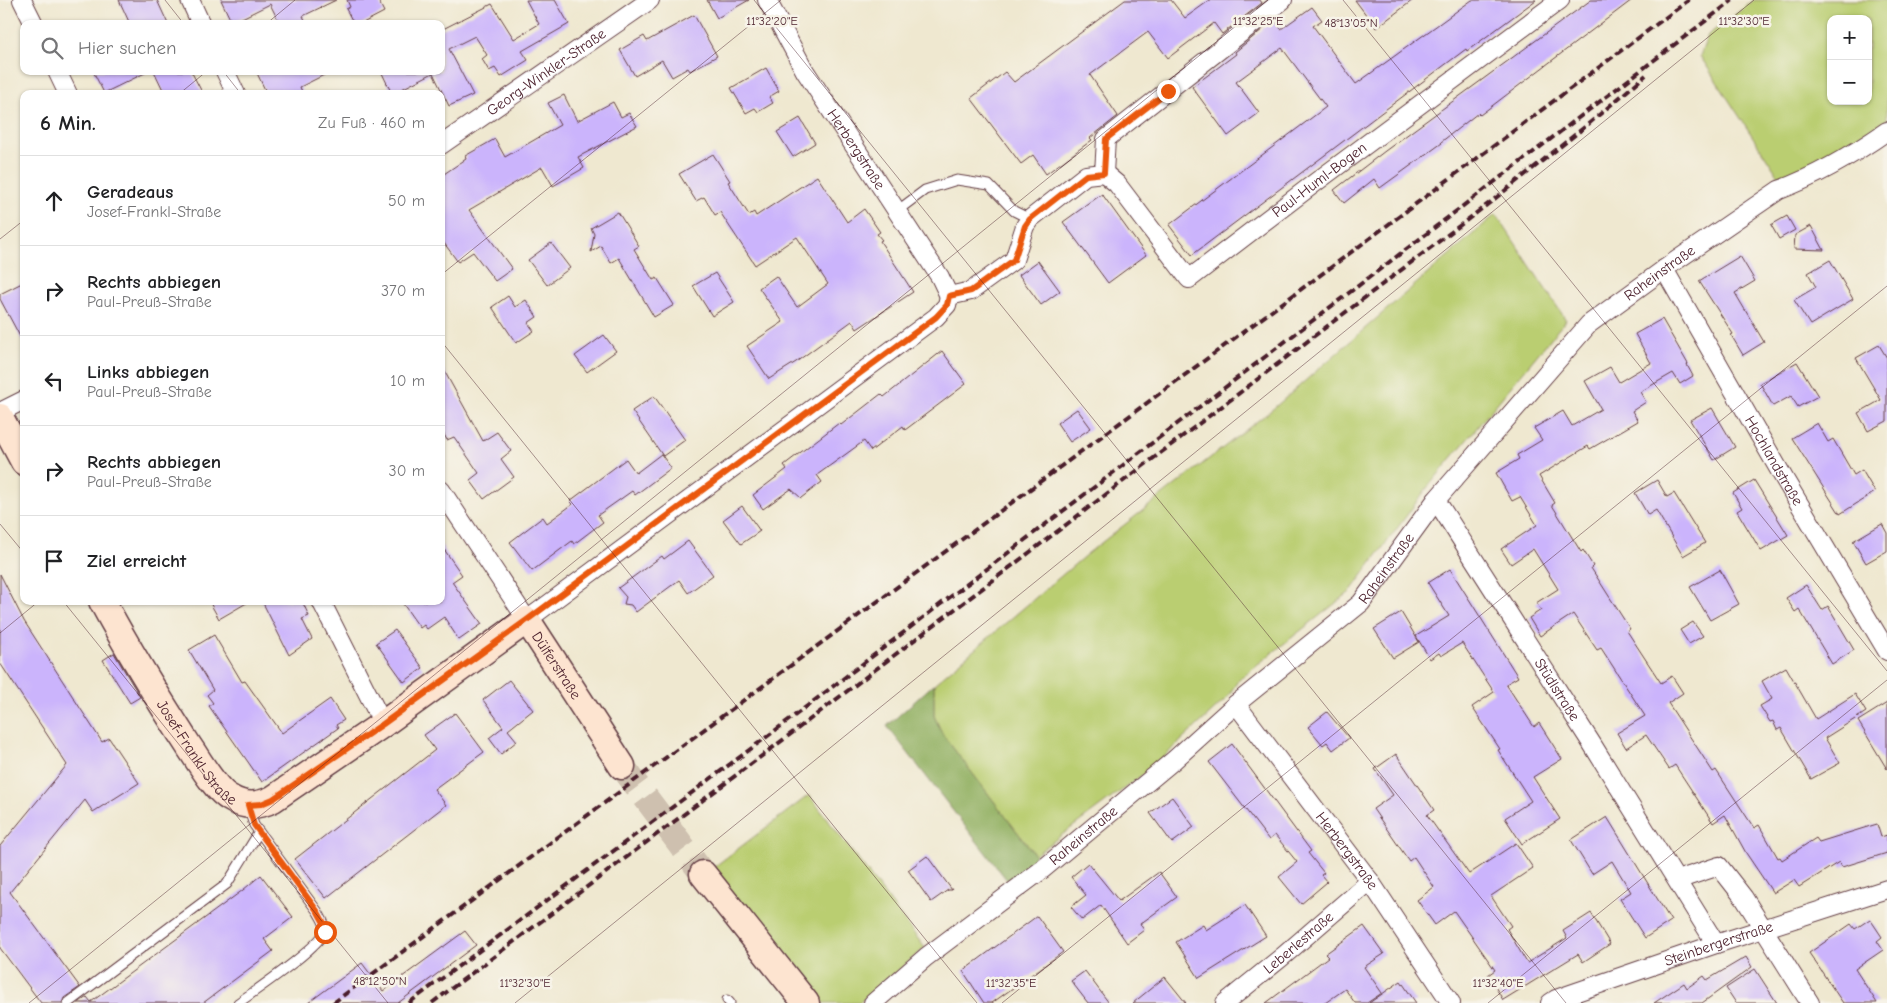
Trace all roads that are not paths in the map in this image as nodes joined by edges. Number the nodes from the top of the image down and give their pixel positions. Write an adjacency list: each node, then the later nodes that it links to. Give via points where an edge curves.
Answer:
1 (22, 0): 7 (street)
2 (190, 0): 8 (street)
3 (650, 0): 14 (street, Georg-Winkler-Straße)
4 (767, 0): 16 (street, Herbergstraße, via 805,71)
5 (1283, 0): 15 (street, via 1106,139)
6 (1560, 0): 15 (street, Paul-Huml-Bogen, via 1189,279 1117,184)
7 (32, 20)
8 (199, 20)
9 (59, 75): 11 (street)
10 (227, 75): 12 (street)
11 (66, 90)
12 (234, 90)
13 (1887, 131): 18 (street, Raheinstraße, via 1779,190)
14 (445, 143)
15 (1104, 173): 17 (street, via 1086,175)
16 (897, 210): 17 (lane, via 925,190 957,180 989,185 1014,211); 19 (street, Herbergstraße, via 940,276)
17 (1030, 219): 19 (street, via 1014,260 971,291)
18 (1664, 269): 25 (street, Raheinstraße, via 1589,324); 29 (street, Hochlandstraße)
19 (949, 296): 28 (street, via 947,305 936,317)
20 (20, 402): 21 (street)
21 (0, 412)
22 (0, 417): 23 (main road)
23 (20, 454)
24 (445, 496): 28 (street, Dülferstraße)
25 (1436, 500): 30 (street, Raheinstraße, via 1361,603); 36 (street, Stüdlstraße)
26 (104, 605): 33 (main road, Josef-Frankl-Straße, via 208,775 229,798)
27 (323, 605): 31 (street)
28 (527, 620): 31 (main road); 32 (main road, Dülferstraße)
29 (1887, 651)
30 (1236, 704): 37 (street, Herbergstraße); 44 (street, Raheinstraße, via 1058,857 926,957)
31 (383, 724): 33 (main road, via 273,799)
32 (622, 766)
33 (248, 805): 34 (lane, Josef-Frankl-Straße)
34 (259, 832): 41 (lane, via 227,884); 42 (lane, Josef-Frankl-Straße, via 322,918 325,932 317,942)
35 (704, 874): 43 (main road)
36 (1677, 880): 39 (street, via 1719,866); 40 (street, Stüdlstraße)
37 (1370, 881): 45 (street, Leberlestraße); 46 (street, Herbergstraße)
38 (1887, 889): 39 (street, Steinbergerstraße)
39 (1763, 930): 40 (street, Steinbergerstraße); 48 (street)
40 (1716, 944): 47 (street, Steinbergerstraße)
41 (68, 1003)
42 (238, 1003)
43 (806, 1003)
44 (873, 1003)
45 (1225, 1003)
46 (1450, 1003)
47 (1550, 1003)
48 (1810, 1003)

